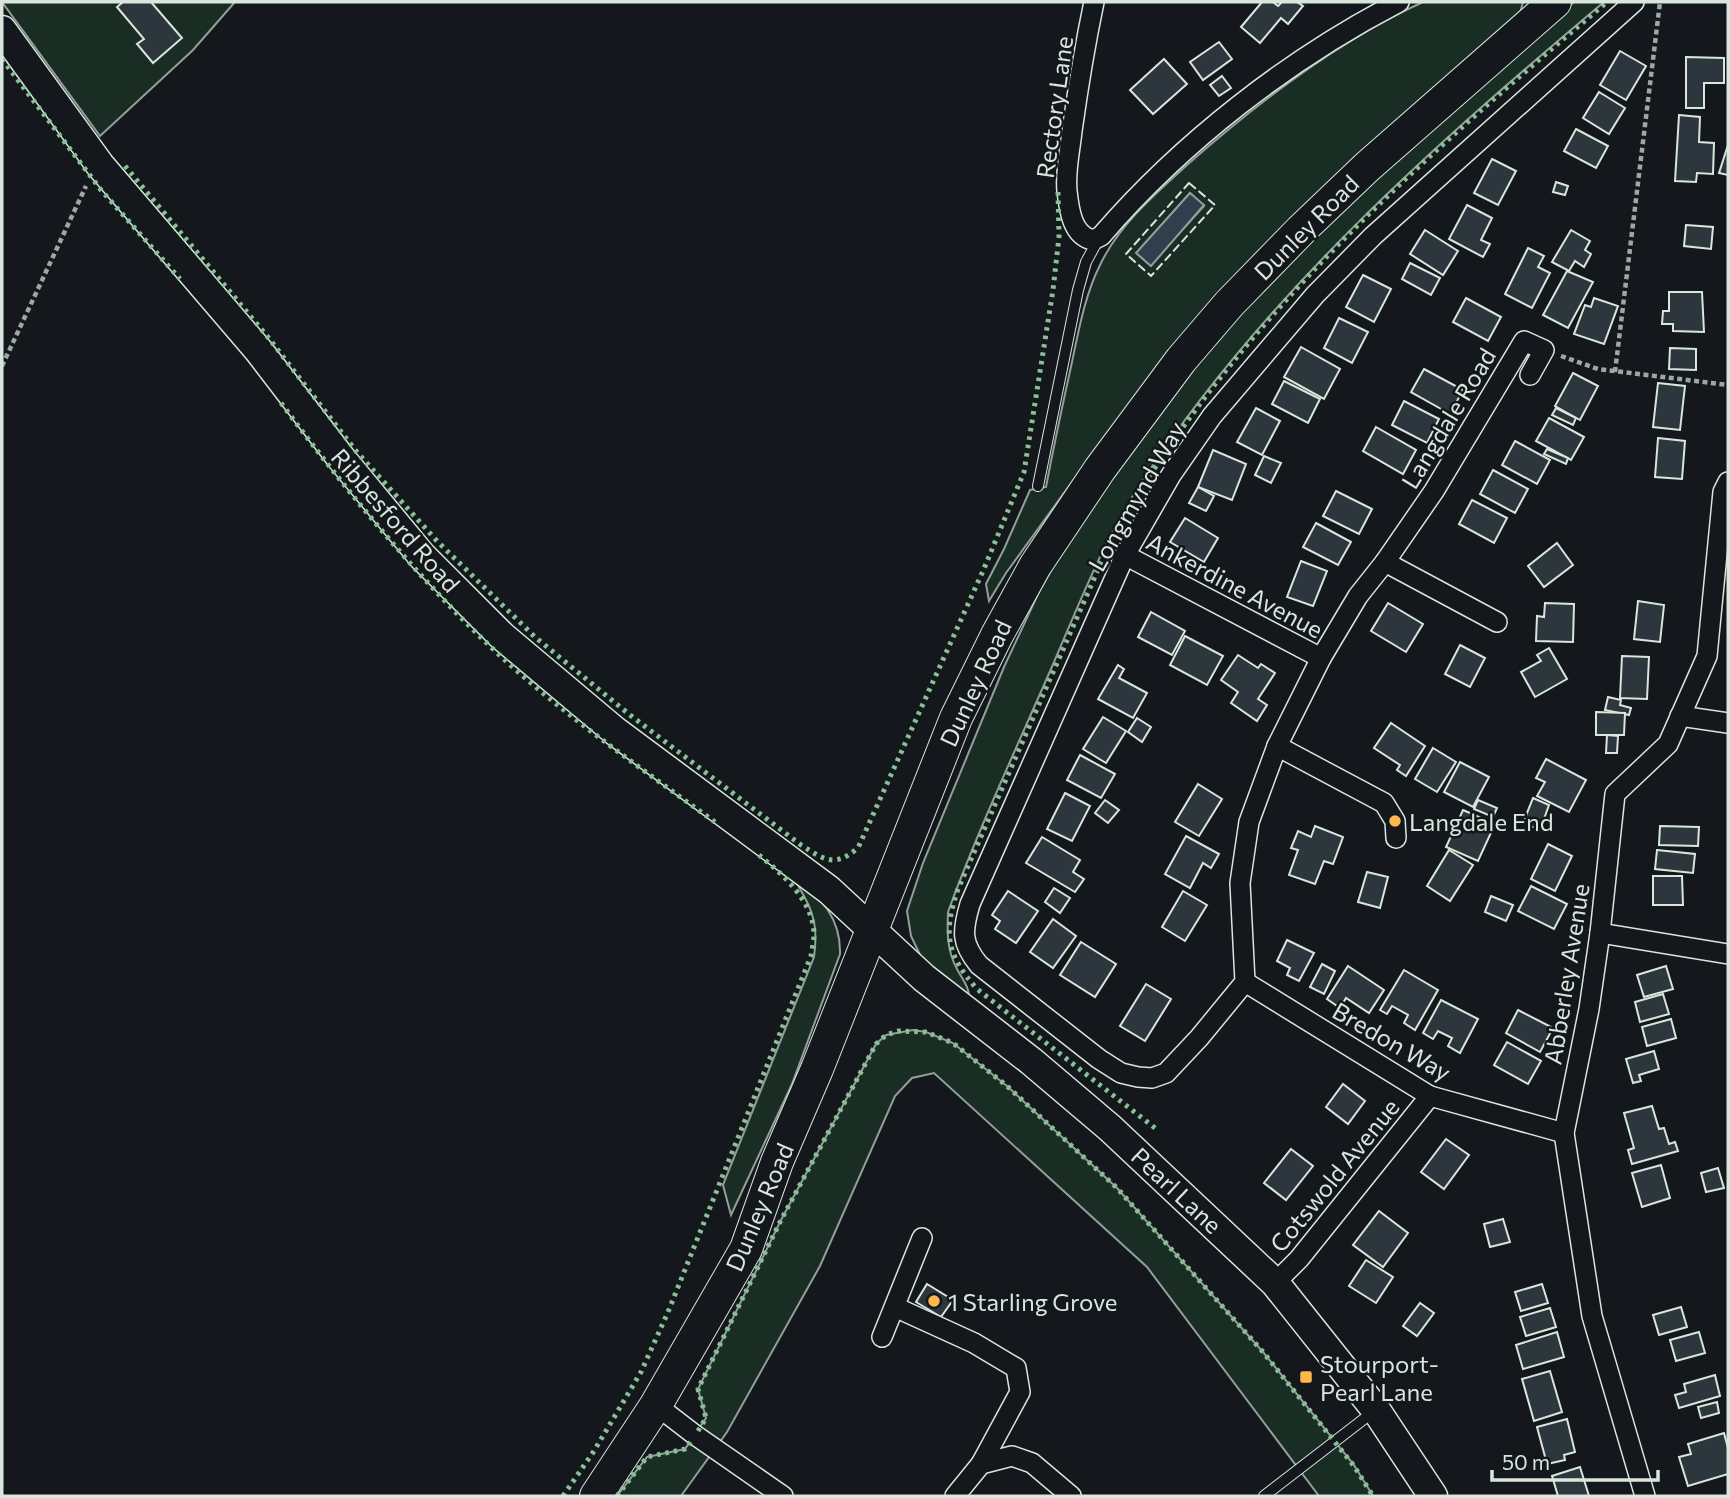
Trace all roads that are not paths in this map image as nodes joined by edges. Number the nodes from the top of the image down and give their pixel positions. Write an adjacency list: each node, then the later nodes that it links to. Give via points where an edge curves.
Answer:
1 (1094, 2): 6 (street, Rectory Lane, via 1066,178 1070,211 1080,235 1093,240)
2 (1399, 2): 6 (street, via 1328,43 1224,118 1167,166)
3 (1634, 2): 10 (street, Longmynd Way, via 1373,236 1315,295 1212,416)
4 (1553, 3): 18 (main road, Dunley Road, via 1367,167 1229,304 1100,469 1035,566 991,646 956,718)
5 (2, 30): 18 (main road, Ribbesford Road, via 100,165 250,341 422,556 502,636 615,731 830,890)
6 (1101, 236): 9 (lane, via 1086,262 1078,290)
7 (1530, 375): 11 (street, Langdale Road, via 1544,350 1524,341 1434,491)
8 (1728, 482): 14 (street, Abberley Avenue, via 1723,492 1707,656)
9 (1038, 486)
10 (1125, 555): 13 (street, Ankerdine Avenue); 21 (street, Longmynd Way, via 970,904 965,920 967,950 979,965 1099,1059 1138,1077 1166,1073)
11 (1385, 562): 12 (street); 13 (street, Langdale Road, via 1358,596)
12 (1497, 622)
13 (1321, 658): 16 (street, Langdale Road)
14 (1680, 716): 15 (street); 19 (street, Abberley Avenue, via 1668,744 1615,794)
15 (1728, 723)
16 (1277, 746): 17 (street, via 1384,803 1395,821); 21 (street, Langdale Road, via 1249,822 1240,883)
17 (1396, 838)
18 (872, 930): 25 (main road, Pearl Lane, via 924,978 1110,1128); 28 (main road, Dunley Road, via 746,1249)
19 (1600, 933): 20 (street); 23 (street, Abberley Avenue)
20 (1728, 954)
21 (1244, 982): 22 (street, Bredon Way)
22 (1430, 1096): 23 (street, Bredon Way); 25 (street, Cotswold Avenue)
23 (1564, 1133): 37 (street, Abberley Avenue, via 1592,1316)
24 (922, 1238): 26 (street)
25 (1275, 1283): 29 (main road, Pearl Lane)
26 (895, 1307): 27 (street); 30 (street, via 1016,1368 1020,1392)
27 (882, 1337)
28 (656, 1405): 31 (main road, Dunley Road); 32 (street)
29 (1376, 1410): 35 (lane); 36 (main road, Pearl Lane)
30 (981, 1464): 33 (street); 34 (street, via 1012,1456 1032,1463)
31 (596, 1496)
32 (783, 1496)
33 (955, 1496)
34 (1071, 1496)
35 (1264, 1496)
36 (1433, 1496)
37 (1645, 1496)

